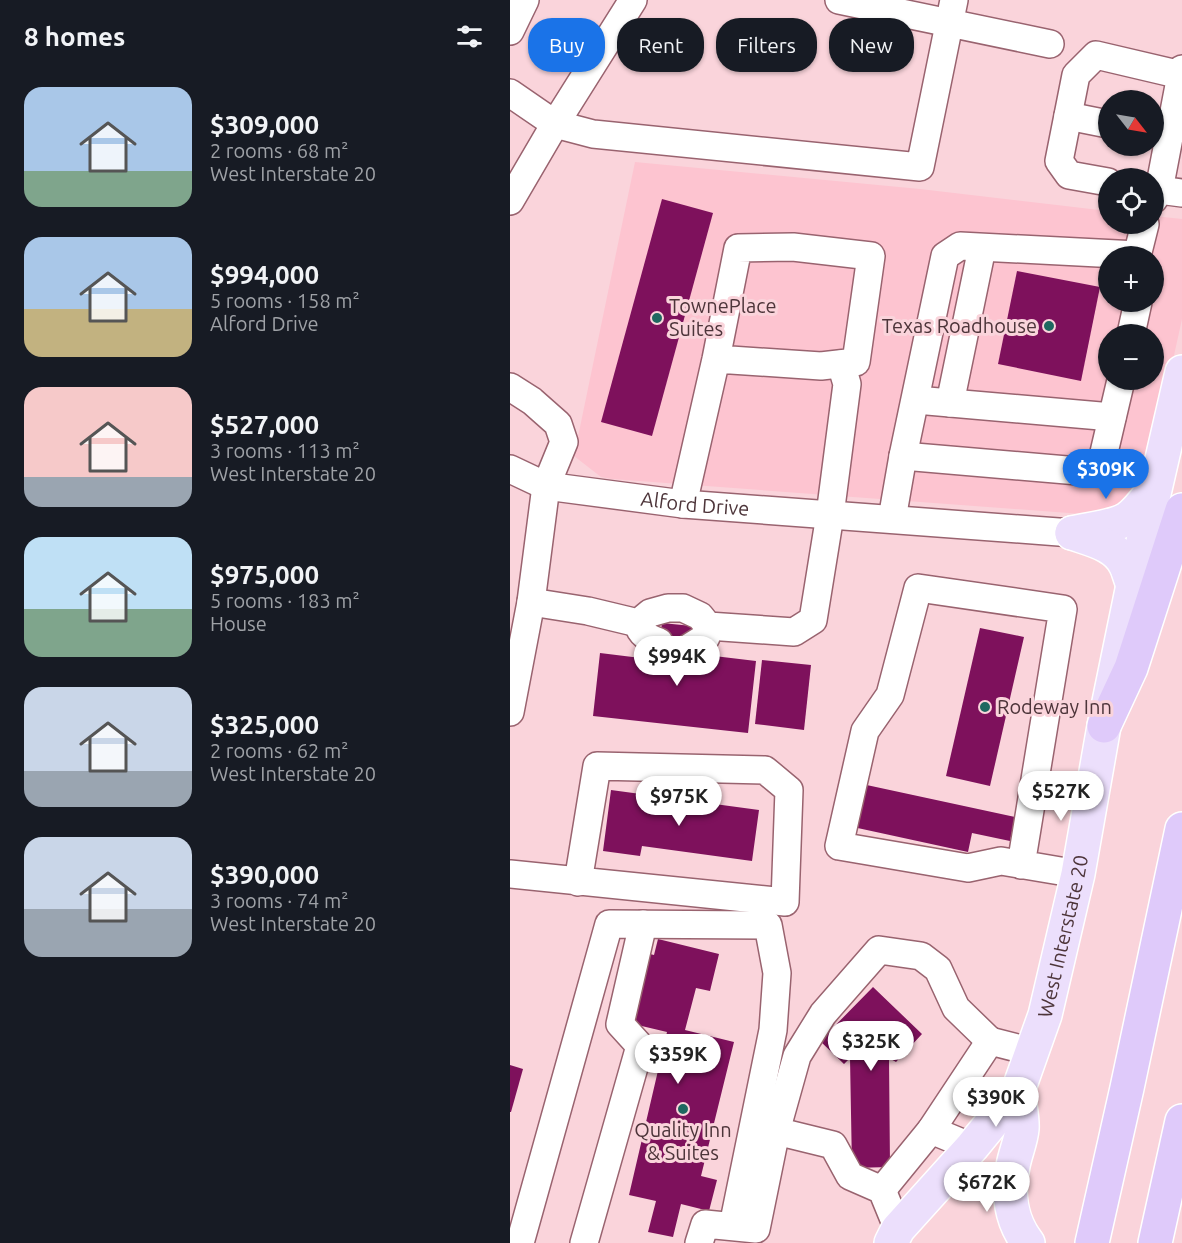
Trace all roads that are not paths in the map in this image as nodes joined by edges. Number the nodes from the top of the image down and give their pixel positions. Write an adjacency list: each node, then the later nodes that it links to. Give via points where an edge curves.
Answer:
1 (525, 0): 5 (street)
2 (633, 0): 11 (street)
3 (839, 0): 4 (street)
4 (951, 11): 6 (street); 11 (street, via 920,167 593,134)
5 (510, 31)
6 (1050, 44)
7 (1181, 72): 9 (street, via 1096,55 1076,75); 12 (street)
8 (510, 93): 11 (street)
9 (1068, 116): 10 (street); 13 (street, via 1059,161 1069,176)
10 (1098, 122)
11 (555, 124): 14 (street)
12 (1164, 125)
13 (1098, 180)
14 (510, 201)
15 (982, 248): 16 (street); 22 (street, via 960,246 945,256); 23 (street)
16 (1098, 254)
17 (716, 359): 18 (street); 18 (street, via 738,248 793,247 870,256 856,362); 29 (street)
18 (841, 364): 31 (street, via 848,384)
19 (1182, 372): 28 (main road, West Interstate 20)
20 (510, 387): 27 (street, via 558,424 564,442)
21 (1119, 390): 24 (street)
22 (916, 400): 23 (street); 25 (street)
23 (950, 403): 24 (street)
24 (1112, 417): 25 (street, via 1102,461 1090,472)
25 (903, 456): 32 (street)
26 (510, 469): 27 (street, Alford Drive)
27 (546, 486): 29 (street, Alford Drive); 35 (street)
28 (1154, 489): 33 (main road, via 1128,518); 34 (main road, West Interstate 20)
29 (683, 504): 31 (street, Alford Drive)
30 (1182, 510): 41 (highway, via 1131,668)
31 (830, 514): 32 (street, Alford Drive); 37 (street, via 813,620 794,632)
32 (892, 519): 33 (street, Alford Drive)
33 (1072, 533): 34 (main road, via 1118,554 1126,564)
34 (1132, 585): 41 (main road, West Interstate 20)
35 (531, 602): 36 (street); 40 (street)
36 (638, 623): 37 (street, via 650,613 683,608 700,616); 38 (street, via 646,637)
37 (708, 626): 39 (street, via 706,637)
38 (659, 642)
39 (690, 647)
40 (511, 705)
41 (1104, 726): 45 (main road, West Interstate 20)
42 (1182, 829): 62 (highway)
43 (1021, 865): 43 (street, via 1000,861 968,868 839,846 865,731 890,695 918,588 1063,609); 45 (street)
44 (510, 874): 46 (street)
45 (1078, 874): 49 (main road, West Interstate 20)
46 (578, 882): 46 (street, via 785,902 789,789 765,770 597,766)
47 (643, 924): 56 (street, via 768,924 777,973); 58 (street, via 609,924); 59 (street, via 620,1024 640,1046)
48 (990, 1041): 49 (street); 52 (street); 53 (street, via 956,1008 938,969 921,956 879,950 822,1014 796,1056)
49 (1033, 1052): 50 (main road, West Interstate 20)
50 (1018, 1091): 54 (main road, West Interstate 20); 61 (main road, via 1022,1130 1010,1184 1019,1230)
51 (1182, 1121): 63 (highway)
52 (931, 1130): 54 (street); 55 (street)
53 (776, 1131): 55 (street, via 833,1145 850,1176); 56 (street)
54 (972, 1147): 57 (main road, West Interstate 20)
55 (882, 1190): 57 (street)
56 (747, 1233): 60 (street, via 705,1224)
57 (887, 1238)
58 (520, 1243)
59 (584, 1243)
60 (699, 1243)
61 (1028, 1243)
62 (1092, 1243)
63 (1155, 1243)

